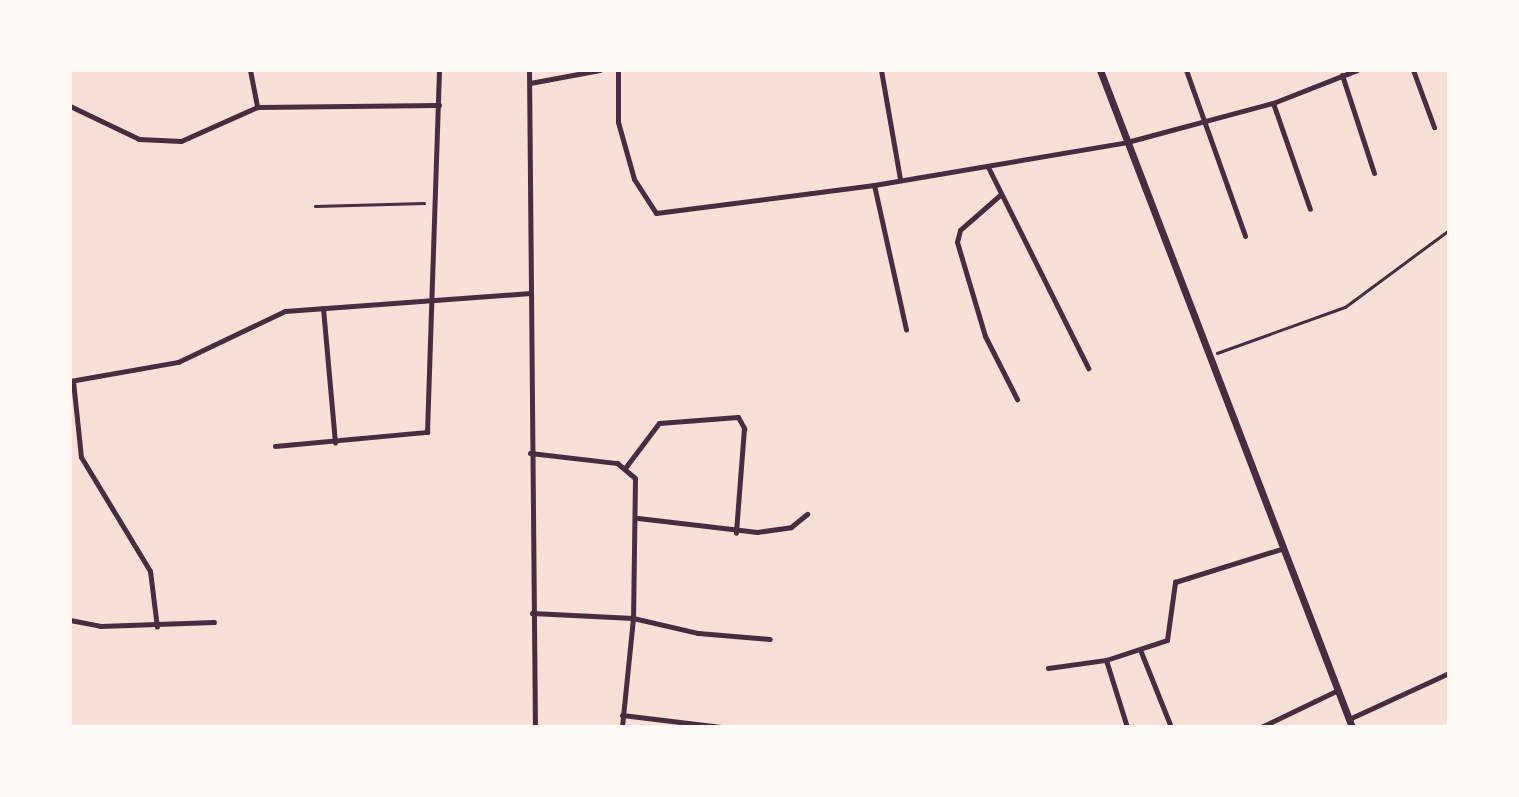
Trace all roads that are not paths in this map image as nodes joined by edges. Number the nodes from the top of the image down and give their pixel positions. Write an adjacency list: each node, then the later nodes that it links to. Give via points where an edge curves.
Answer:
1 (250, 70): 16 (street)
2 (439, 70): 14 (street)
3 (529, 70): 12 (street)
4 (600, 70): 12 (street)
5 (618, 70): 23 (street, via 618,122 634,178 656,212)
6 (881, 70): 22 (street)
7 (1100, 70): 19 (street)
8 (1186, 70): 17 (street)
9 (1357, 70): 11 (street)
10 (1413, 70): 18 (street)
11 (1342, 75): 13 (street); 21 (street)
12 (530, 83): 27 (street)
13 (1273, 103): 17 (street); 25 (street)
14 (439, 105): 16 (street); 28 (street)
15 (70, 106): 16 (street, via 139,139 181,141)
16 (257, 107)
17 (1204, 123): 19 (street); 26 (street)
18 (1434, 127)
19 (1127, 142): 20 (street); 41 (street)
20 (988, 167): 22 (street); 24 (street)
21 (1374, 173)
22 (900, 179): 23 (street)
23 (874, 185): 30 (street)
24 (1000, 195): 31 (street); 33 (street, via 960,230 957,242 985,336)
25 (1310, 209)
26 (1245, 236)
27 (530, 293): 28 (street); 36 (street)
28 (434, 300): 29 (street); 34 (street, via 427,432)
29 (323, 309): 32 (street, via 285,312 178,362); 34 (street)
30 (906, 329)
31 (1088, 368)
32 (71, 381): 46 (street, via 81,457 150,571)
33 (1017, 399)
34 (335, 442): 35 (street)
35 (275, 446)
36 (530, 453): 37 (street); 42 (street)
37 (625, 468): 39 (street, via 639,492); 40 (street, via 659,423 738,417 744,428)
38 (807, 513): 40 (street, via 791,527)
39 (638, 518): 40 (street); 43 (street)
40 (736, 533)
41 (1284, 548): 48 (street, via 1175,582 1171,633 1162,644); 52 (street)
42 (532, 613): 43 (street); 55 (street)
43 (633, 618): 47 (street, via 698,633); 53 (street)
44 (70, 620): 46 (street)
45 (214, 622): 46 (street)
46 (157, 626)
47 (770, 639)
48 (1141, 652): 49 (street); 59 (street)
49 (1106, 660): 50 (street); 58 (street)
50 (1048, 668)
51 (1449, 673): 54 (street)
52 (1338, 690): 54 (street); 60 (street)
53 (622, 715): 56 (street); 57 (street)
54 (1351, 723)
55 (535, 727)
56 (622, 727)
57 (721, 727)
58 (1127, 727)
59 (1171, 727)
60 (1261, 727)

